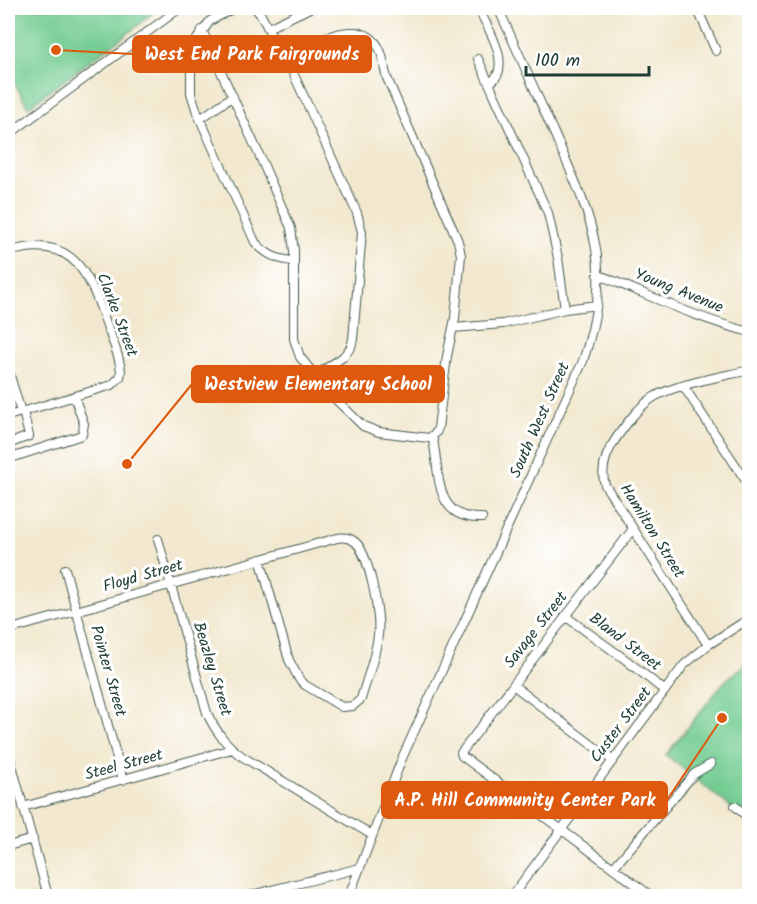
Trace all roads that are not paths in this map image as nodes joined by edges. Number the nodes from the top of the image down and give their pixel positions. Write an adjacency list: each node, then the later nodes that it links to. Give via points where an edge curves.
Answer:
1 (180, 8): 16 (street)
2 (234, 8): 9 (street)
3 (255, 8): 8 (street)
4 (310, 8): 8 (street)
5 (478, 8): 13 (street, via 495,42 500,64 498,75)
6 (498, 8): 19 (street, South West Street, via 585,202)
7 (697, 8): 10 (street)
8 (268, 28): 11 (street)
9 (202, 30): 14 (street); 15 (street, via 194,48 190,78)
10 (716, 51)
11 (286, 54): 22 (street, via 347,32 365,33 380,49 387,78 460,247); 26 (street, via 362,232 351,347)
12 (478, 59): 13 (street)
13 (490, 82): 21 (street, via 548,213)
14 (233, 96): 15 (street); 18 (street, via 291,228)
15 (200, 119): 18 (street, via 255,242 267,254)
16 (8, 135)
17 (8, 252): 28 (street, Clarke Street, via 31,246 49,248 70,257 91,281 122,372 112,385)
18 (294, 261): 26 (street, via 294,339 300,357)
19 (599, 275): 20 (street, South West Street); 23 (street, Young Avenue, via 708,321)
20 (597, 305): 21 (street); 55 (street, South West Street, via 583,361 403,756)
21 (566, 309): 22 (street, via 503,324)
22 (453, 328): 31 (street, via 438,428)
23 (750, 332)
24 (8, 369): 29 (street)
25 (750, 370): 27 (street, Hamilton Street)
26 (315, 376): 31 (street, via 363,426 424,438)
27 (684, 387): 32 (street); 34 (street, Hamilton Street, via 657,395 639,408 607,454 603,478)
28 (74, 396): 29 (street); 29 (street, via 84,424 81,435 14,457 8,448 11,443 29,436)
29 (22, 412): 30 (street)
30 (8, 416)
31 (432, 436): 33 (street, via 446,502 465,517)
32 (750, 487)
33 (482, 518)
34 (633, 529): 40 (street, Savage Street); 43 (street, Hamilton Street)
35 (158, 539): 38 (street, Beazley Street)
36 (260, 559): 36 (street, Floyd Street, via 340,537 353,540 361,548 377,604 379,633 357,704 338,706 299,679 289,660); 38 (street, Floyd Street)
37 (64, 569): 39 (street, Pointer Street)
38 (171, 584): 39 (street, Floyd Street); 46 (street, Beazley Street, via 207,713)
39 (76, 610): 42 (street, Floyd Street); 50 (street, Pointer Street)
40 (565, 616): 44 (street, Savage Street); 45 (street, Bland Street)
41 (750, 618): 43 (street, Custer Street)
42 (8, 630)
43 (708, 645): 45 (street, Custer Street, via 684,665)
44 (513, 685): 48 (street); 54 (street, Savage Street, via 462,756)
45 (665, 691): 48 (street, Custer Street)
46 (232, 749): 50 (street, Steel Street); 55 (street, Beazley Street)
47 (8, 751): 52 (street)
48 (613, 762): 54 (street, Custer Street)
49 (711, 764): 59 (street, via 694,774)
50 (123, 780): 52 (street, Steel Street)
51 (735, 806): 53 (street)
52 (23, 807): 56 (street)
53 (750, 819)
54 (562, 829): 59 (street); 63 (street, Custer Street)
55 (372, 835): 58 (street, South West Street)
56 (33, 839): 57 (street); 60 (street)
57 (8, 846)
58 (360, 868): 61 (street); 62 (street, South West Street)
59 (613, 868): 64 (street)
60 (48, 897)
61 (248, 897)
62 (349, 897)
63 (512, 897)
64 (651, 897)

